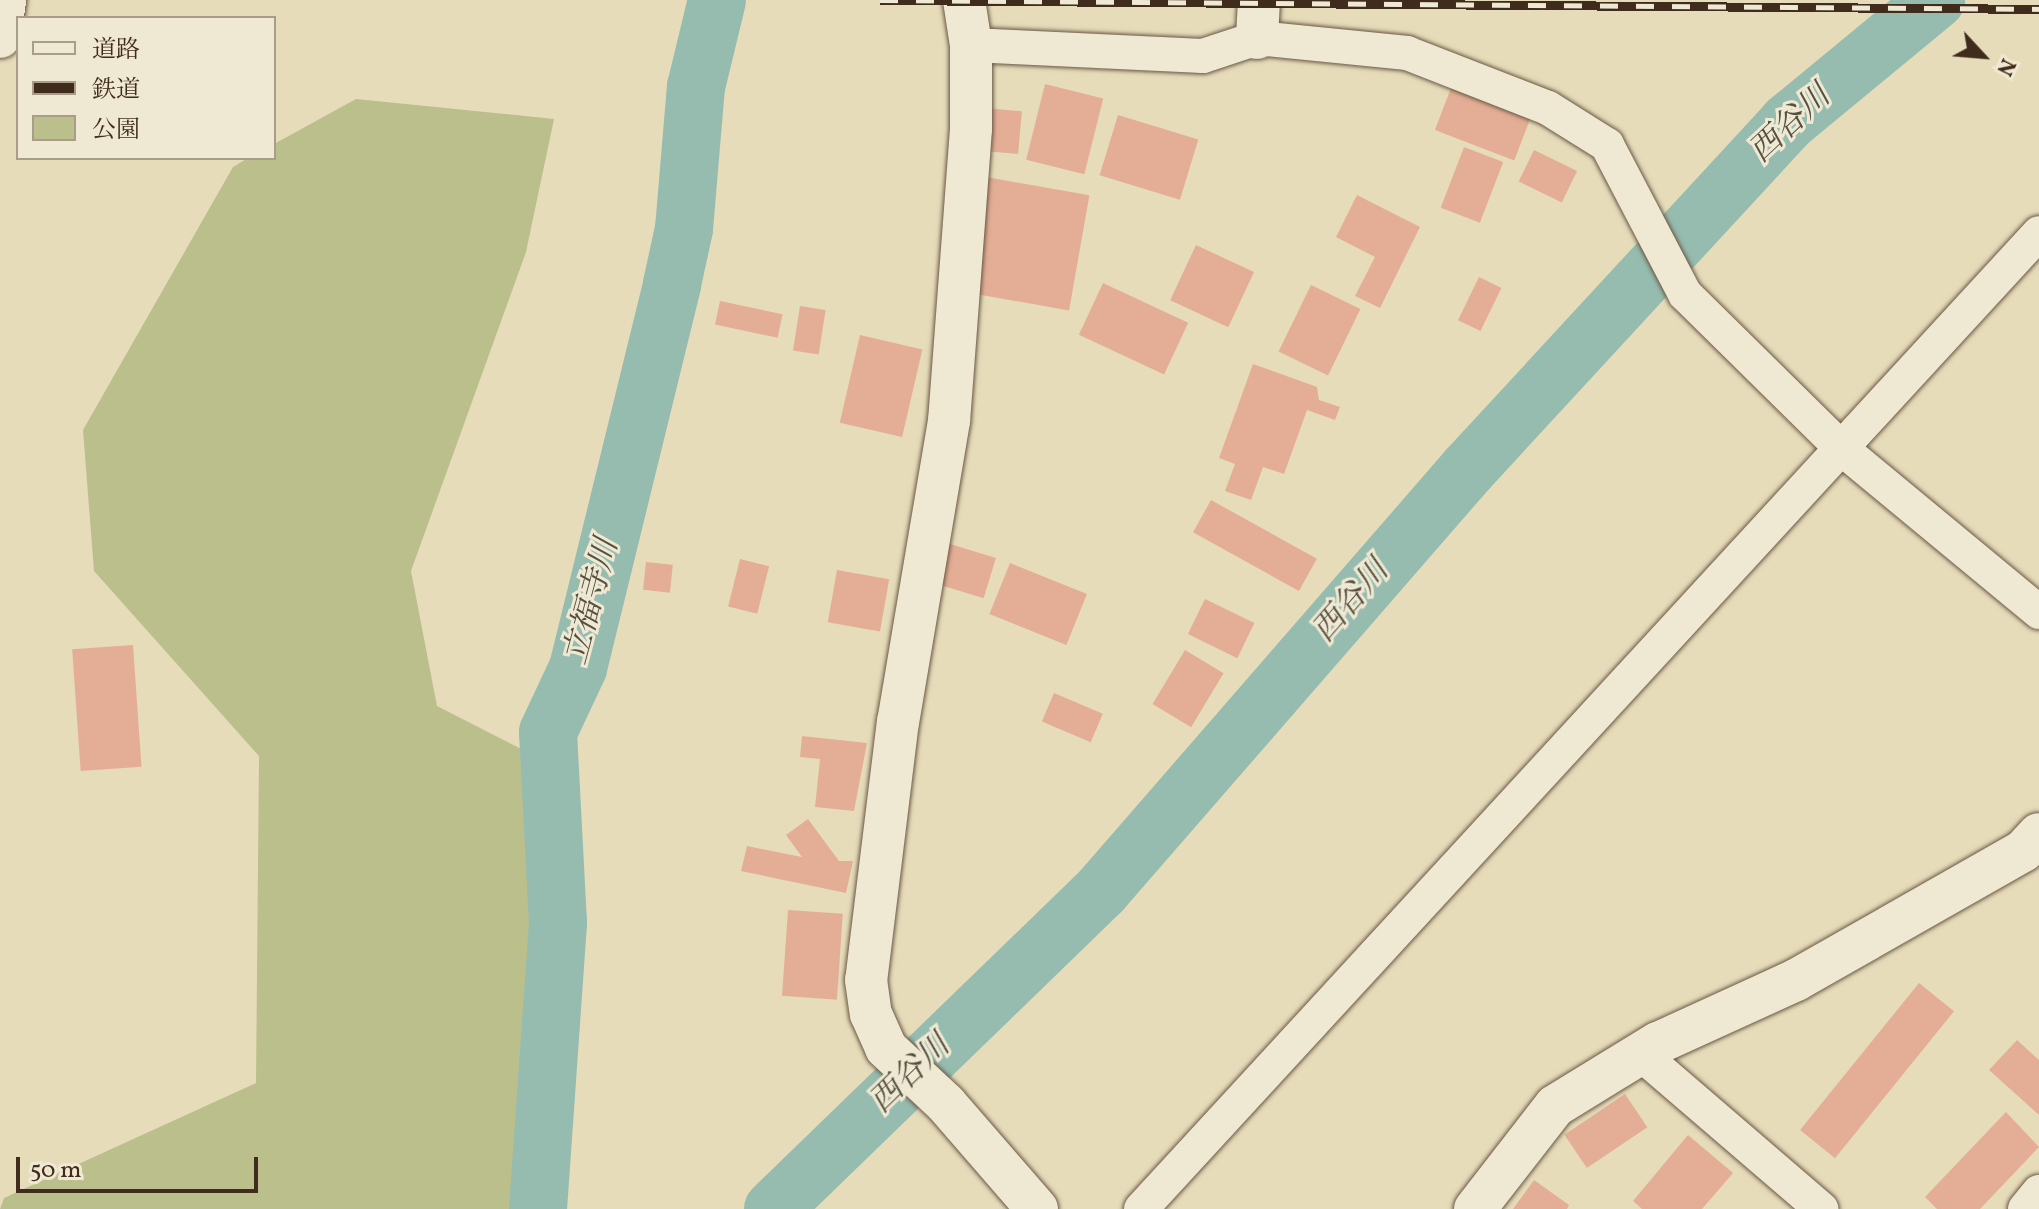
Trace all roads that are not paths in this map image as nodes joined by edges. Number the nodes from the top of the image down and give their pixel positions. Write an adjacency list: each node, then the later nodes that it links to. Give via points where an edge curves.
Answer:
1 (5, 0): 4 (street)
2 (964, 0): 5 (street)
3 (1258, 19): 5 (street, via 1203,56); 7 (street, via 1407,53 1548,108 1607,145 1685,294)
4 (0, 37)
5 (971, 45): 12 (street, via 969,179 949,421 898,721 866,980 871,1014 886,1048 946,1104)
6 (2039, 233): 7 (street)
7 (1842, 449): 8 (street); 13 (street)
8 (2039, 612)
9 (2039, 834): 10 (street, via 2023,851 1796,980)
10 (1641, 1054): 14 (street, via 1555,1106); 15 (street)
11 (2039, 1192): 16 (street)
12 (1037, 1209)
13 (1141, 1209)
14 (1475, 1209)
15 (1821, 1209)
16 (2025, 1209)

